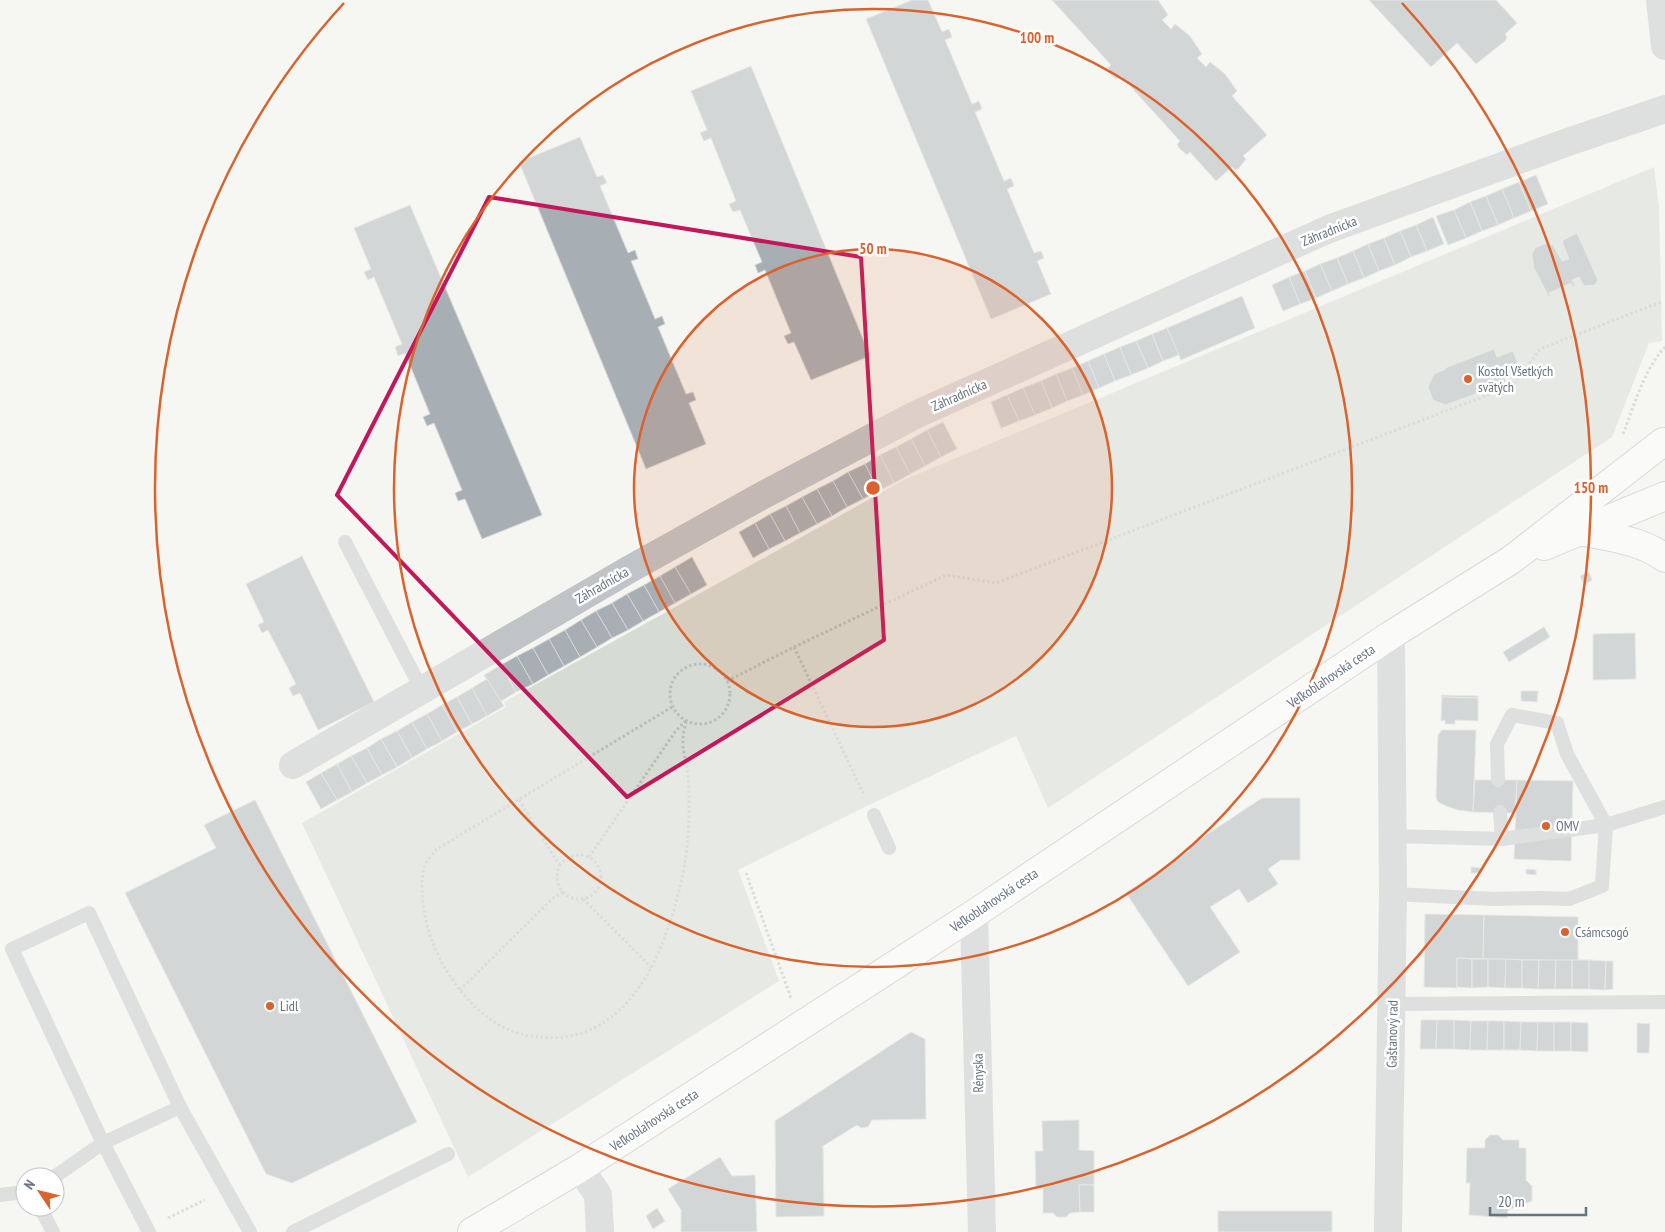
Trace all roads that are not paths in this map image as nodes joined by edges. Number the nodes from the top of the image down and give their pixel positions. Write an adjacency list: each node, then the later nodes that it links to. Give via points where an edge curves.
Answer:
1 (1660, 0): 2 (street)
2 (1665, 46)
3 (1665, 110): 11 (street, Záhradnícka, via 1330,229 915,415 630,568)
4 (1664, 442): 9 (main road, Veľkoblahovská cesta)
5 (1665, 496): 6 (main road, Veľkoblahovská cesta)
6 (1581, 531): 8 (main road, via 1625,540); 9 (main road, Veľkoblahovská cesta)
7 (345, 542): 11 (lane)
8 (1665, 558)
9 (1511, 560): 10 (main road, Veľkoblahovská cesta)
10 (1391, 635): 18 (street, Gaštanový rad); 22 (main road, Veľkoblahovská cesta)
11 (422, 690): 12 (street, Záhradnícka)
12 (293, 765)
13 (1498, 780): 17 (lane, via 1497,744 1512,715 1557,723 1567,754)
14 (1665, 807): 17 (lane)
15 (1500, 812): 19 (lane)
16 (874, 816): 20 (lane)
17 (1606, 825): 19 (lane); 21 (lane, via 1602,886 1569,899)
18 (1394, 836): 19 (lane); 21 (street, Gaštanový rad)
19 (1502, 839)
20 (890, 848)
21 (1393, 894): 24 (street, Gaštanový rad)
22 (974, 914): 28 (main road, Veľkoblahovská cesta); 39 (street, Rényska)
23 (1665, 1002): 24 (lane)
24 (1392, 1004): 40 (street, Gaštanový rad)
25 (180, 1107): 26 (lane); 26 (lane, via 89,913 12,949); 35 (lane)
26 (103, 1143): 29 (lane); 33 (lane)
27 (448, 1154): 36 (lane)
28 (580, 1168): 37 (main road, Veľkoblahovská cesta); 38 (street, via 598,1195)
29 (65, 1169)
30 (15, 1194): 31 (lane)
31 (0, 1196)
32 (45, 1217): 34 (lane)
33 (148, 1230)
34 (53, 1232)
35 (250, 1232)
36 (293, 1232)
37 (472, 1232)
38 (600, 1232)
39 (982, 1232)
40 (1388, 1232)

